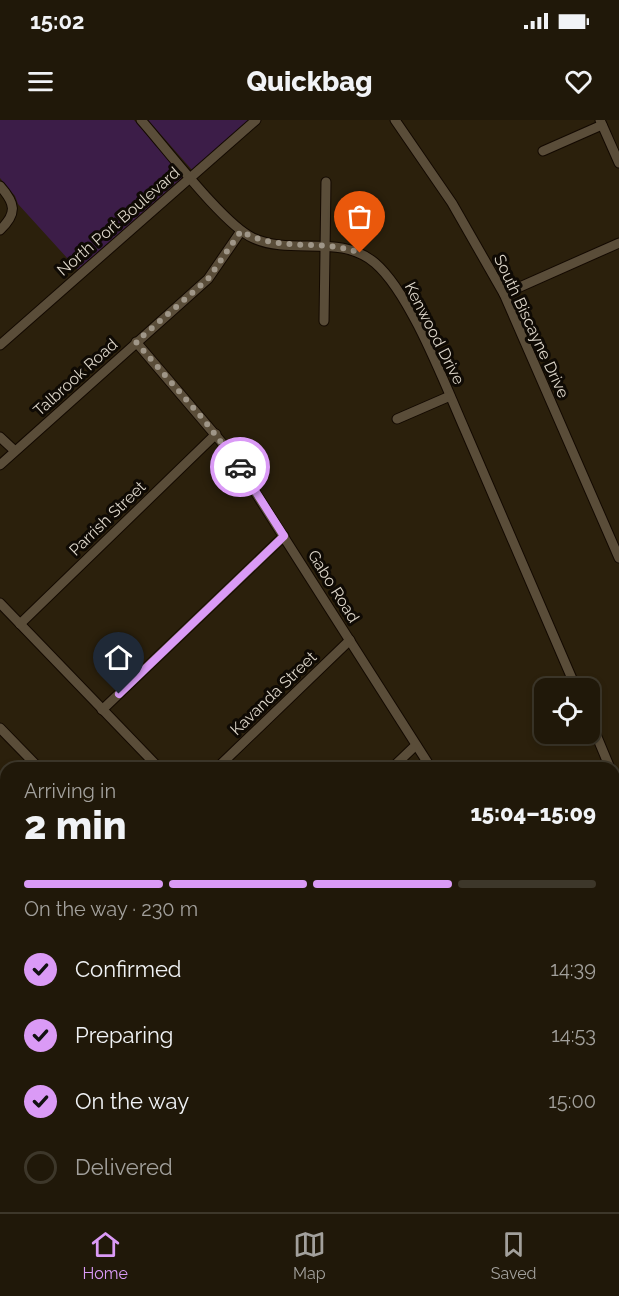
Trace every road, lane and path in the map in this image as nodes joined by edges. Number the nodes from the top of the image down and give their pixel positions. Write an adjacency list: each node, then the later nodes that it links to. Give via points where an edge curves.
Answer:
1 (141, 120): 7 (street, Kenwood Drive)
2 (256, 120): 7 (street, North Port Boulevard)
3 (395, 120): 14 (street, South Biscayne Drive, via 452,203)
4 (602, 122): 5 (street); 6 (street)
5 (543, 151)
6 (619, 163)
7 (191, 176): 11 (street, Kenwood Drive); 17 (street, North Port Boulevard)
8 (326, 182): 13 (street)
9 (0, 186): 10 (street, via 14,209)
10 (0, 230)
11 (241, 231): 13 (street, Kenwood Drive, via 273,244); 16 (street, Talbrook Road, via 208,279)
12 (619, 243): 14 (street)
13 (326, 246): 15 (street); 18 (street, Kenwood Drive, via 360,253 387,274)
14 (504, 294): 25 (street, South Biscayne Drive)
15 (324, 321)
16 (136, 342): 20 (street, Gabo Road); 22 (street, Talbrook Road)
17 (0, 345)
18 (450, 396): 19 (street); 29 (street, Kenwood Drive)
19 (397, 419)
20 (216, 434): 24 (street, Gabo Road); 27 (street, Parrish Street)
21 (0, 437): 22 (street)
22 (15, 451): 23 (street, Talbrook Road)
23 (0, 465)
24 (284, 536): 28 (street, Gabo Road); 30 (street)
25 (619, 558)
26 (0, 603): 27 (street)
27 (20, 624): 30 (street)
28 (350, 640): 33 (street, Gabo Road); 36 (street, Kavanda Street)
29 (572, 678)
30 (102, 710): 35 (street)
31 (0, 728): 34 (street)
32 (600, 744): 39 (street)
33 (416, 745): 37 (street); 38 (street, Gabo Road)
34 (30, 762)
35 (153, 762)
36 (223, 762)
37 (398, 762)
38 (427, 762)
39 (608, 762)

